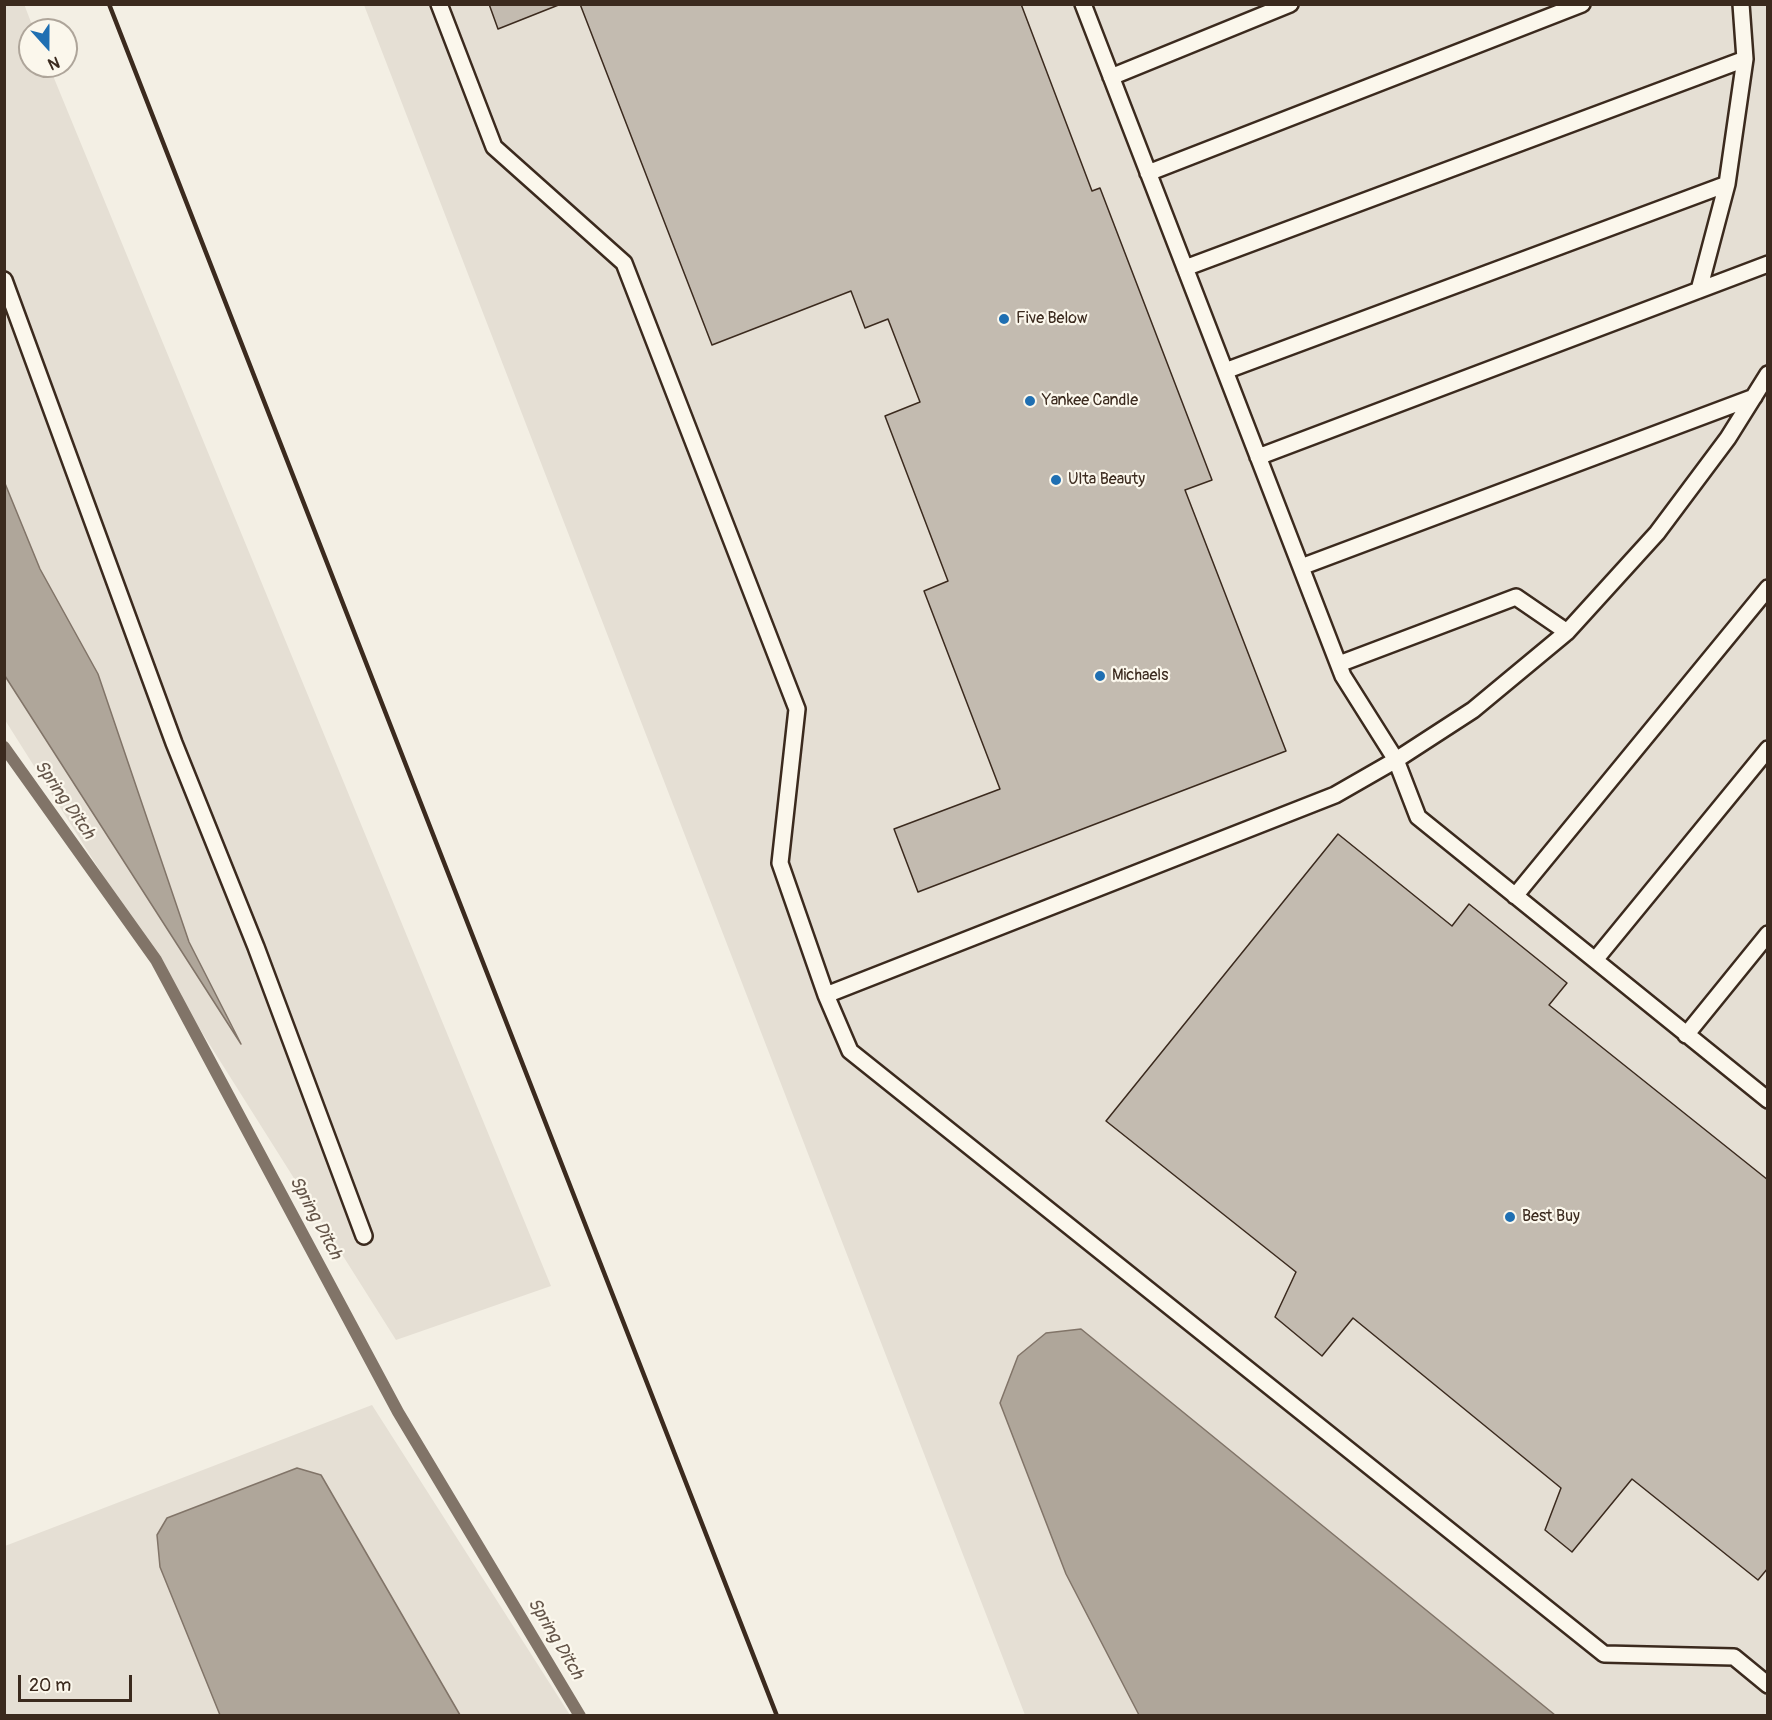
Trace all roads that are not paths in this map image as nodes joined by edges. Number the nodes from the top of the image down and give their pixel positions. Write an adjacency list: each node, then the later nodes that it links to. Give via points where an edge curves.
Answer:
1 (439, 4): 27 (lane, via 494,147 624,263 633,285 797,708 780,863)
2 (1083, 4): 7 (lane)
3 (1290, 4): 7 (lane)
4 (1582, 4): 8 (lane)
5 (1741, 4): 6 (lane)
6 (1745, 59): 9 (lane); 11 (lane)
7 (1111, 77): 8 (lane)
8 (1148, 173): 11 (lane)
9 (1727, 184): 13 (lane); 14 (lane)
10 (1767, 264): 13 (lane)
11 (1185, 268): 14 (lane)
12 (4, 280): 30 (lane, via 174,743 256,946)
13 (1699, 290): 17 (lane)
14 (1225, 371): 17 (lane)
15 (1767, 374): 16 (lane)
16 (1754, 397): 18 (lane); 20 (lane, via 1657,533)
17 (1258, 457): 18 (lane)
18 (1301, 567): 21 (lane)
19 (1767, 588): 24 (lane)
20 (1567, 632): 21 (lane, via 1516,597); 23 (lane, via 1473,711)
21 (1339, 664): 23 (lane)
22 (1767, 749): 26 (lane)
23 (1396, 760): 24 (lane, via 1418,817); 27 (lane, via 1335,795)
24 (1515, 896): 26 (lane)
25 (1767, 934): 28 (lane)
26 (1595, 960): 28 (lane)
27 (826, 995): 31 (lane, via 850,1051 1604,1654 1734,1657)
28 (1686, 1035): 29 (lane)
29 (1767, 1100)
30 (364, 1236)
31 (1767, 1685)

